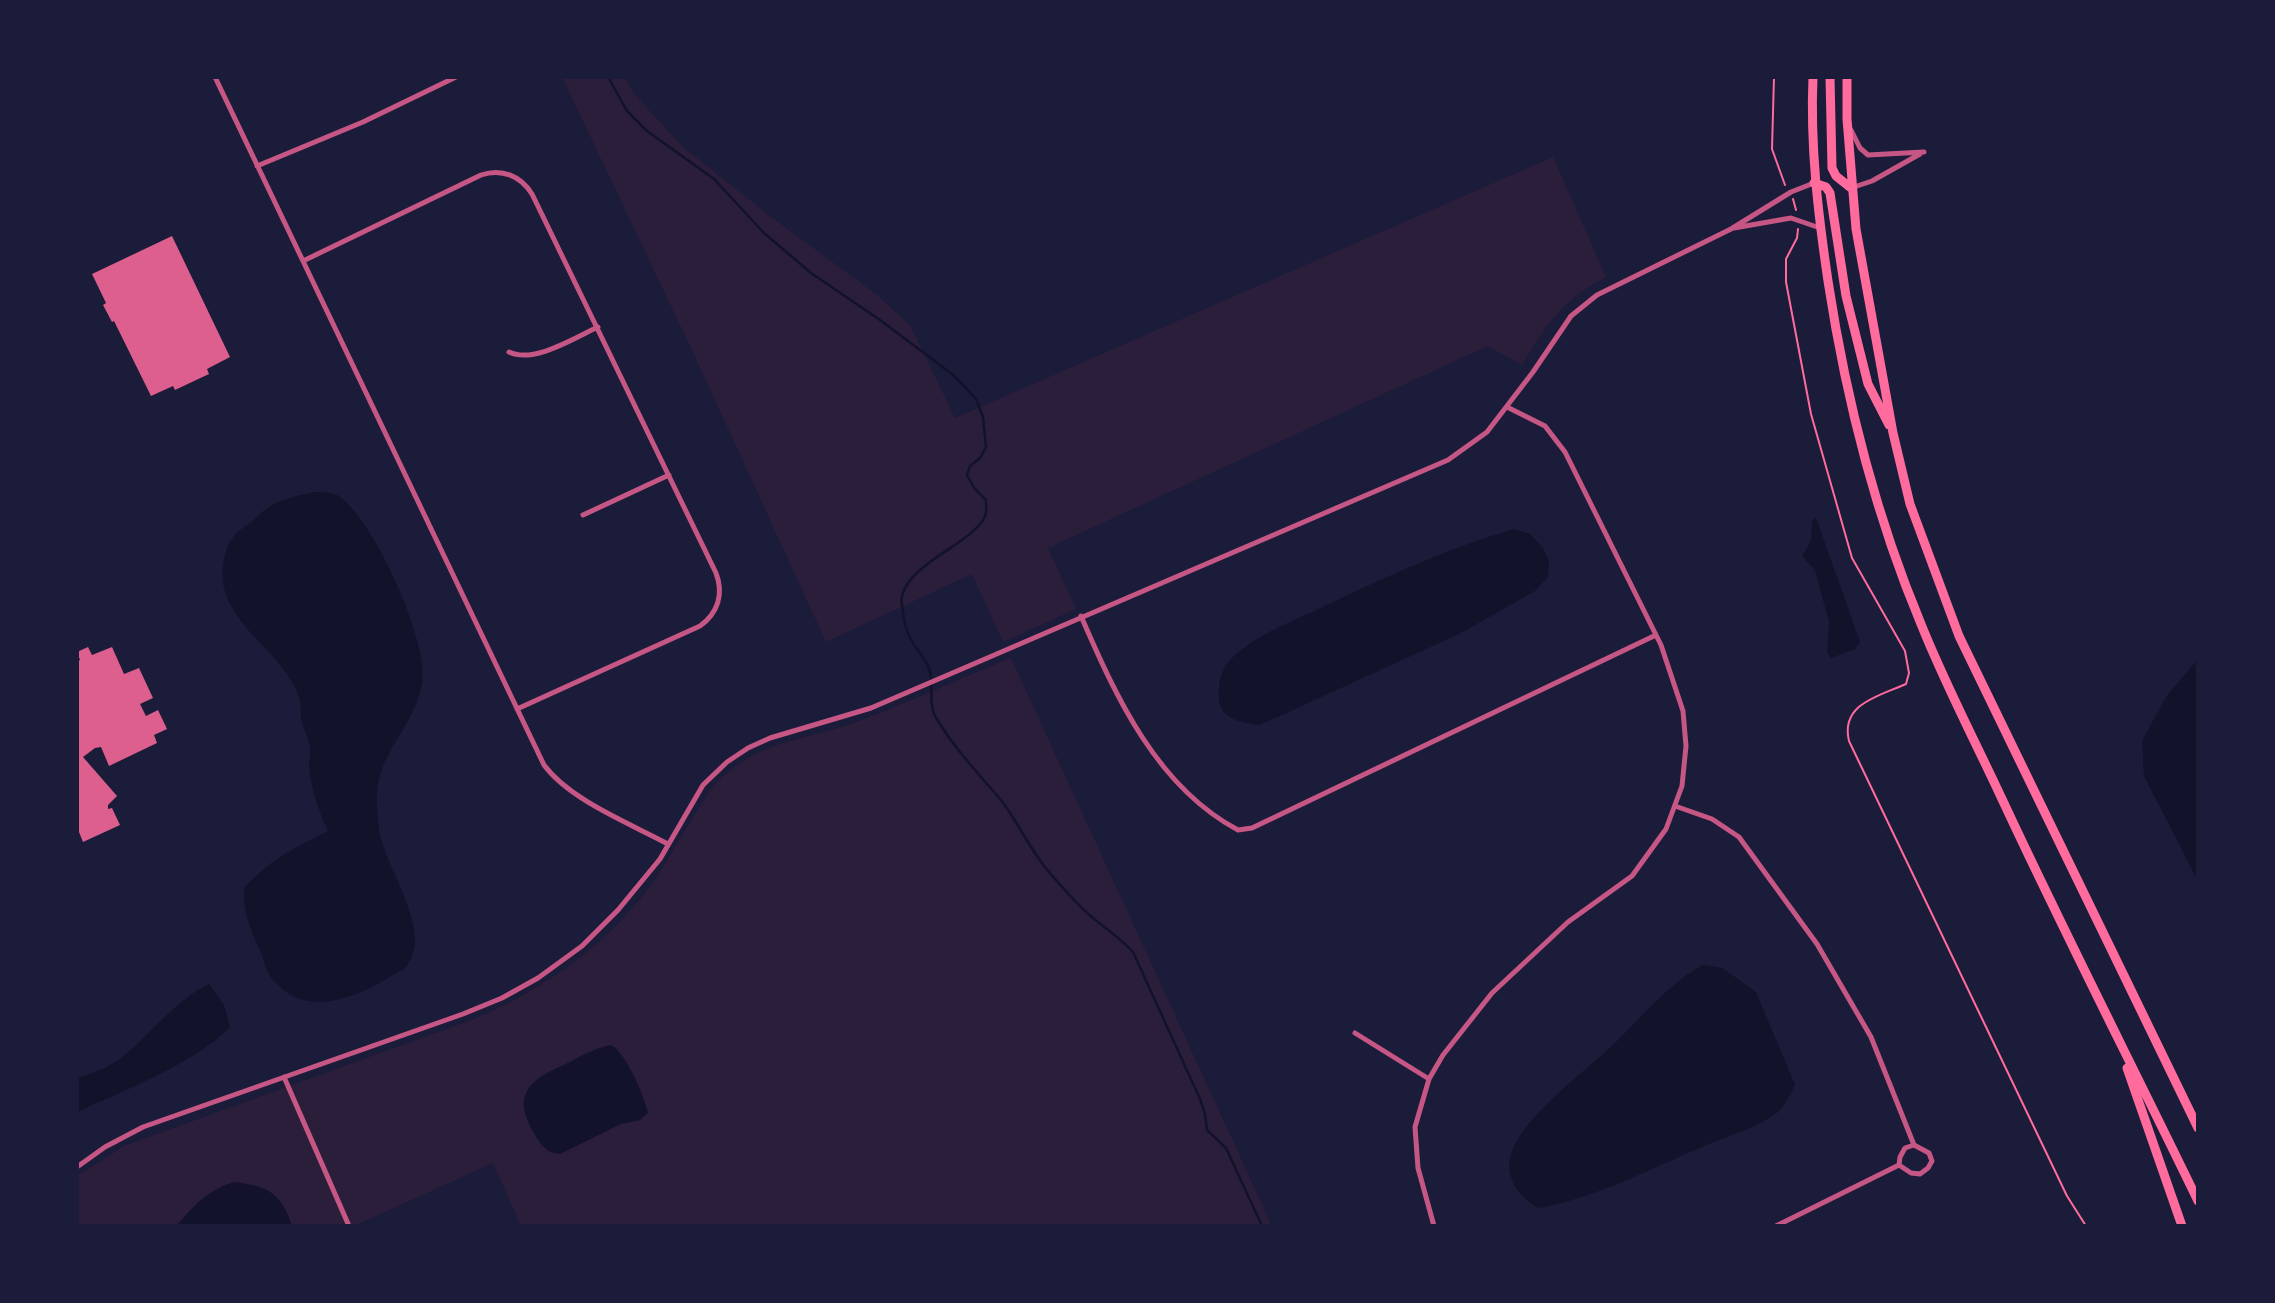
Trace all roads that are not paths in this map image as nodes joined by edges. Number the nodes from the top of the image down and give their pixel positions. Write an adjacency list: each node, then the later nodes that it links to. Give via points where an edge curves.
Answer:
1 (215, 77): 7 (street)
2 (456, 77): 7 (street)
3 (1813, 77): 8 (main road)
4 (1830, 77): 9 (main road, via 1832,168)
5 (1847, 77): 6 (main road)
6 (1847, 119): 9 (main road); 9 (street, via 1854,140 1868,155 1924,152)
7 (257, 166): 12 (street)
8 (1814, 183): 10 (main road); 11 (street); 16 (main road, via 1830,193 1846,296 1868,384)
9 (1851, 188): 16 (main road)
10 (1820, 228): 11 (street, via 1791,218); 24 (main road, via 1854,423 1920,624)
11 (1731, 229): 15 (street, via 1597,295 1571,316)
12 (303, 261): 13 (street, via 486,173 503,172 527,186); 21 (street)
13 (598, 327): 14 (street, via 532,356); 17 (street)
14 (509, 352)
15 (1507, 407): 19 (street, via 1488,432 1448,460); 20 (street, via 1545,426 1565,452)
16 (1893, 433): 28 (main road, via 1910,505 1959,636)
17 (669, 475): 18 (street); 21 (street, via 718,579 719,598 711,616 696,628)
18 (583, 515)
19 (1081, 616): 20 (street, via 1119,699 1169,773 1209,813 1238,830 1252,828 1398,760); 23 (street, via 920,687 738,753 703,785)
20 (1656, 635): 22 (street, via 1683,711 1684,773)
21 (517, 709): 23 (street, via 544,765 559,782)
22 (1675, 806): 27 (street, via 1667,829 1632,876 1567,922 1492,993); 29 (street, via 1712,819 1739,837 1817,944 1871,1037)
23 (668, 844): 26 (street, via 637,890 600,929 520,989 463,1014)
24 (2111, 1024): 32 (main road); 36 (main road)
25 (1355, 1033): 27 (street)
26 (284, 1077): 31 (street, via 143,1127); 33 (street)
27 (1429, 1079): 34 (street, via 1415,1127 1418,1168)
28 (2198, 1128)
29 (1914, 1144): 30 (street, via 1905,1148); 30 (street, via 1929,1153 1932,1161 1928,1168 1920,1174)
30 (1899, 1166): 35 (street)
31 (77, 1167)
32 (2198, 1201)
33 (349, 1226)
34 (1434, 1226)
35 (1776, 1226)
36 (2182, 1226)

